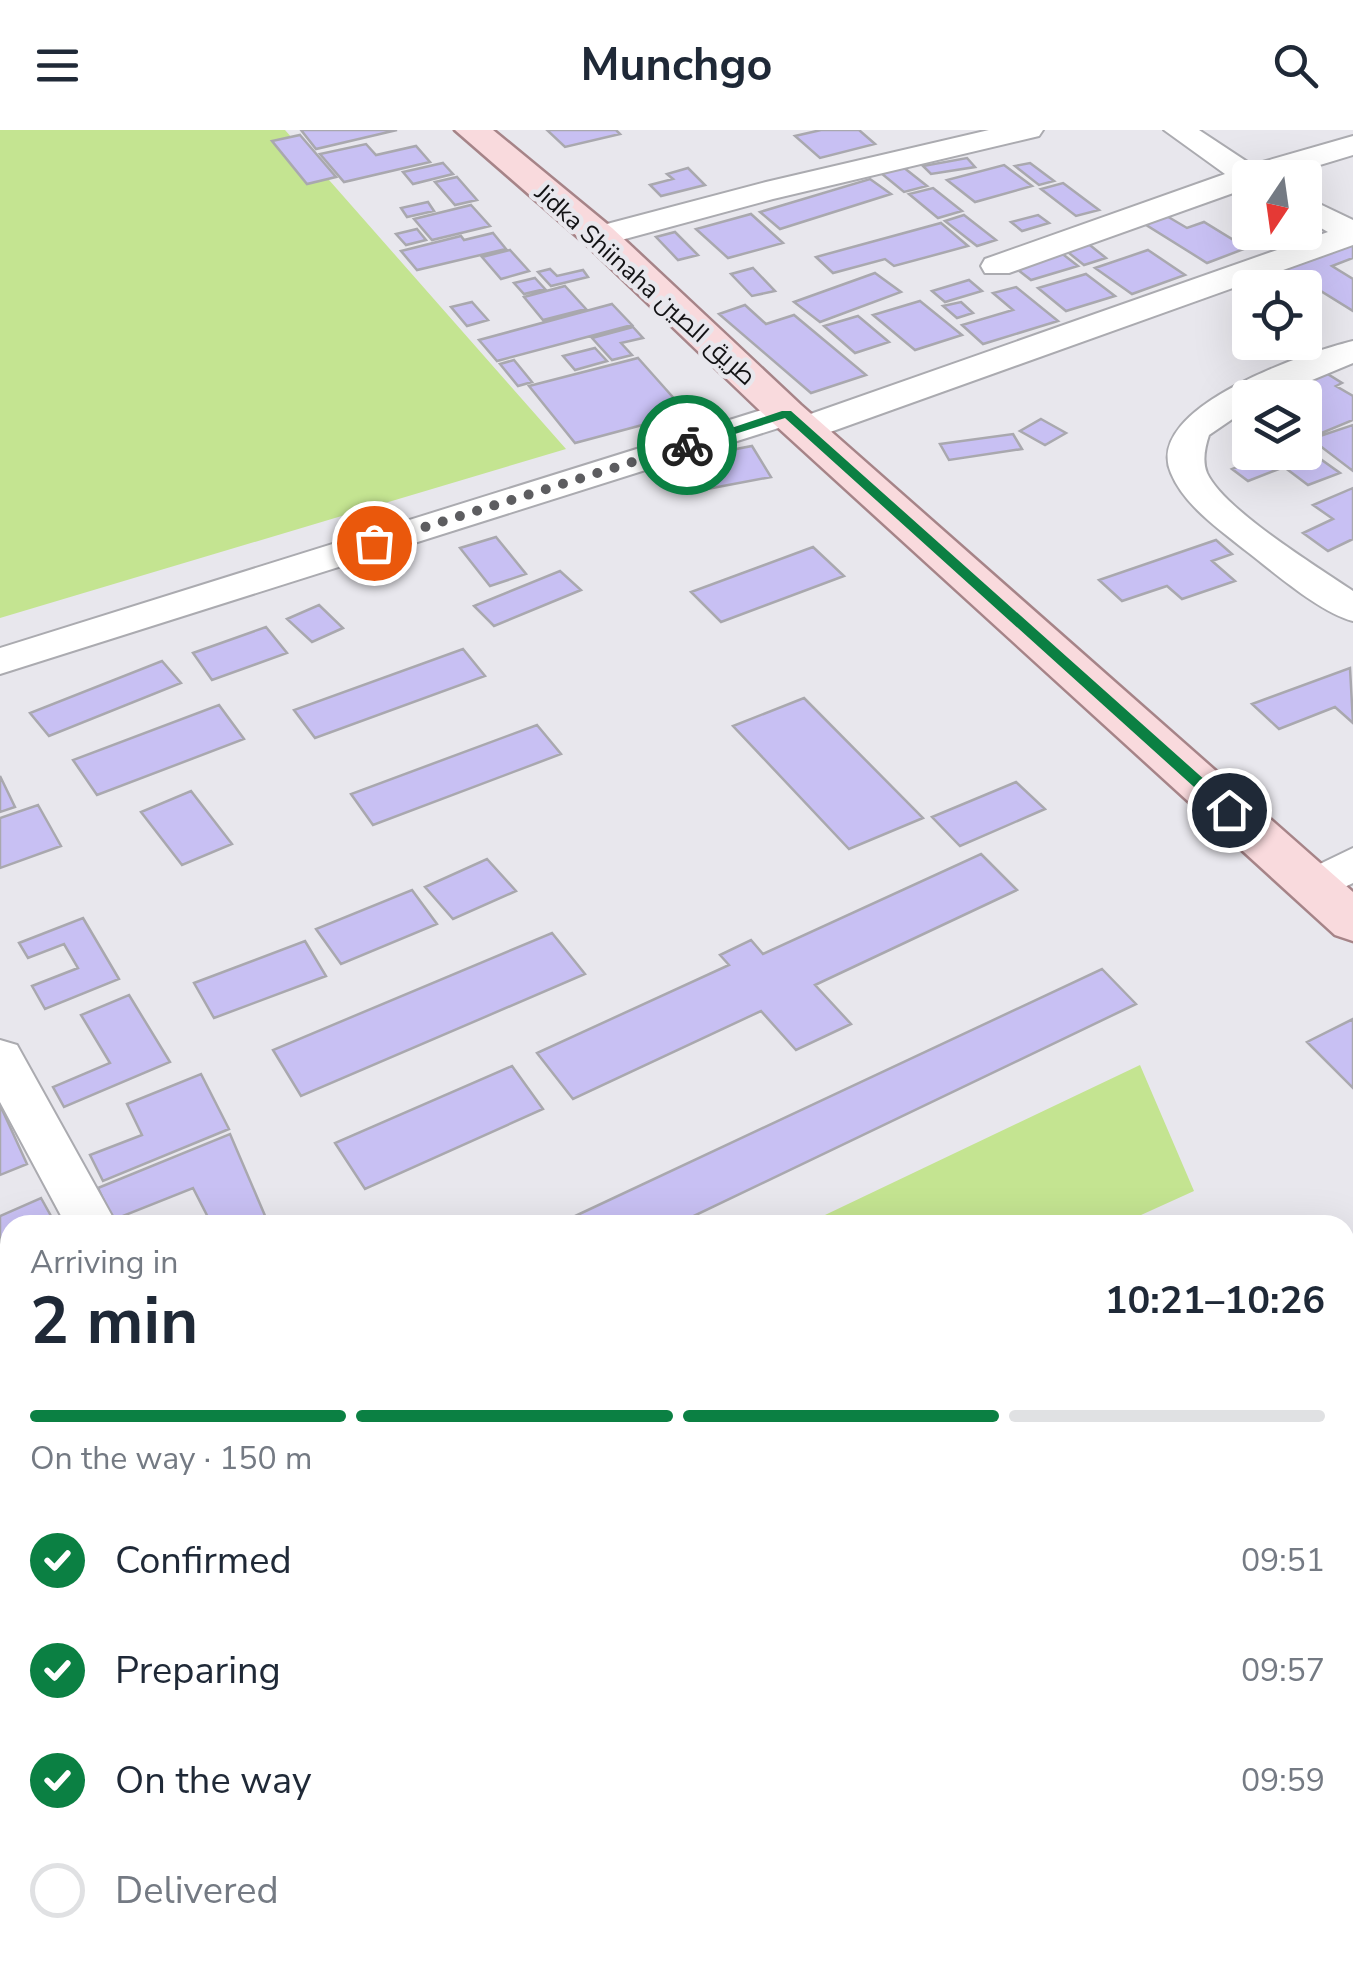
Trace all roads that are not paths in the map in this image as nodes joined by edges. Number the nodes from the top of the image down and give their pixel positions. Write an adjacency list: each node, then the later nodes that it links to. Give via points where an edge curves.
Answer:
1 (472, 130): 10 (main road, Jidka Shiinaha طريق الصين)
2 (1028, 130): 10 (street)
3 (1180, 130): 6 (street)
4 (1353, 145): 5 (street)
5 (1305, 160)
6 (1232, 165)
7 (1232, 183): 11 (street)
8 (1322, 214): 9 (street)
9 (1349, 227): 13 (street)
10 (600, 236): 13 (main road, Jidka Shiinaha طريق الصين)
11 (997, 266)
12 (1353, 352): 14 (street, via 1216,412 1194,430 1187,448 1188,472 1224,512)
13 (796, 421): 15 (street); 17 (main road, Jidka Shiinaha طريق الصين)
14 (1353, 609)
15 (0, 661)
16 (1353, 863): 17 (street)
17 (1313, 886): 18 (main road, Jidka Shiinaha طريق الصين)
18 (1353, 922)
19 (0, 1058): 20 (street)
20 (86, 1215)

